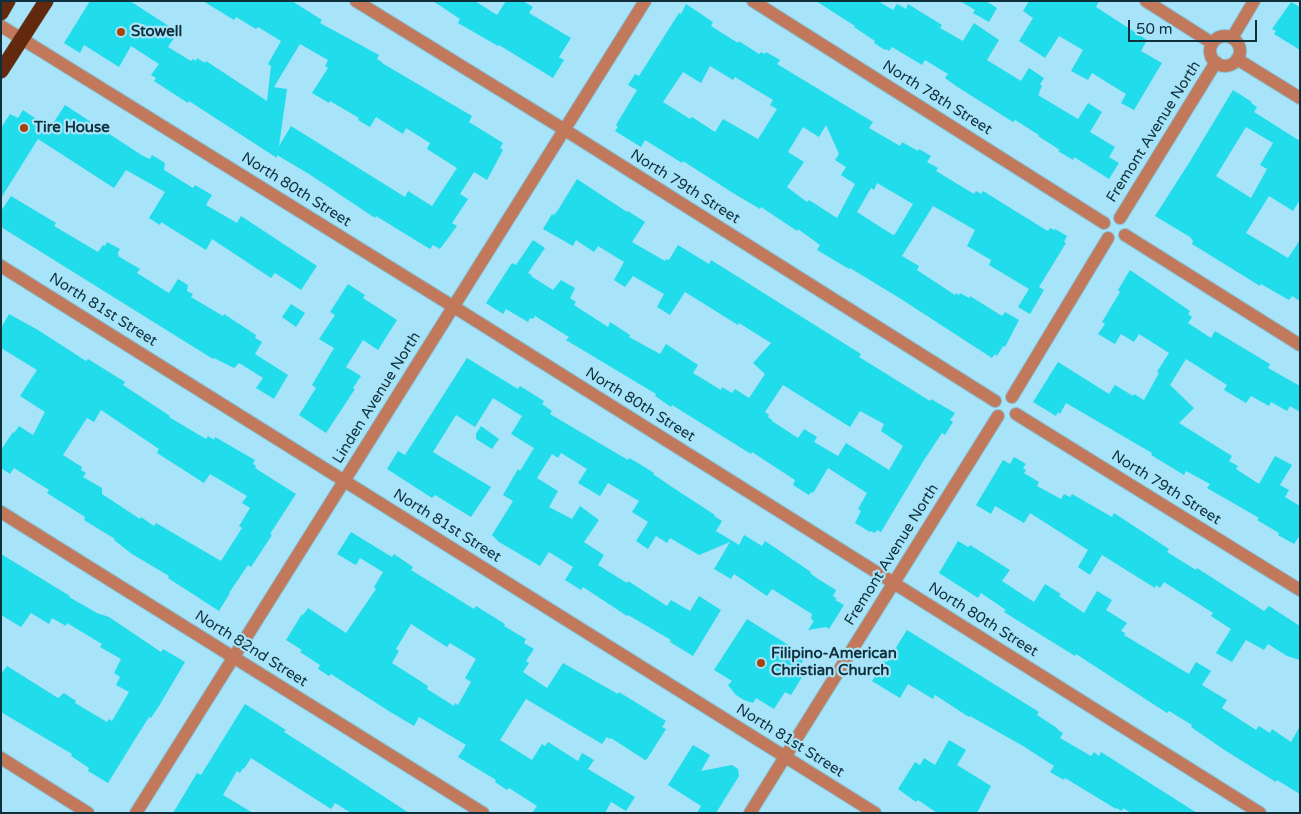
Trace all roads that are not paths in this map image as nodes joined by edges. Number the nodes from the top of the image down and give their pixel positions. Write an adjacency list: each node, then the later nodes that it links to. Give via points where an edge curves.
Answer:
1 (8, 1): 8 (highway)
2 (46, 1): 11 (highway)
3 (356, 1): 17 (street, North 79th Street)
4 (645, 1): 17 (street, Linden Avenue North)
5 (753, 1): 19 (street, North 78th Street)
6 (1146, 1): 12 (street)
7 (1254, 1): 10 (street)
8 (1, 13)
9 (1, 26): 11 (street, North 80th Street)
10 (1232, 38): 12 (street, via 1224,36); 13 (street, via 1239,46)
11 (22, 39): 15 (highway); 23 (street, North 80th Street)
12 (1212, 43): 14 (street, via 1211,57)
13 (1237, 59): 14 (street, via 1228,65); 16 (street)
14 (1216, 62): 18 (street, Fremont Avenue North)
15 (1, 72)
16 (1300, 98)
17 (565, 130): 23 (street, Linden Avenue North); 26 (street, North 79th Street)
18 (1120, 218): 19 (street, via 1110,218); 20 (street, via 1126,225)
19 (1104, 223): 21 (street, via 1103,231)
20 (1125, 235): 21 (street, via 1116,240); 24 (street)
21 (1108, 238): 25 (street)
22 (1, 266): 29 (street, North 81st Street)
23 (454, 307): 29 (street, Linden Avenue North); 31 (street, North 80th Street)
24 (1300, 344)
25 (1012, 397): 26 (street, via 1003,395); 27 (street, via 1018,405)
26 (995, 401): 28 (street)
27 (1016, 414): 28 (street, via 1007,419); 32 (street, North 79th Street)
28 (998, 416): 31 (street, Fremont Avenue North)
29 (344, 480): 33 (street, Linden Avenue North); 34 (street, North 81st Street)
30 (1, 512): 33 (street, North 82nd Street)
31 (893, 584): 34 (street, Fremont Avenue North); 41 (street, North 80th Street)
32 (1300, 590)
33 (234, 658): 37 (street, Linden Avenue North); 38 (street, North 82nd Street)
34 (785, 757): 39 (street, Fremont Avenue North); 40 (street, North 81st Street)
35 (1, 758): 36 (street)
36 (88, 813)
37 (136, 813)
38 (484, 813)
39 (750, 813)
40 (875, 813)
41 (1260, 813)

